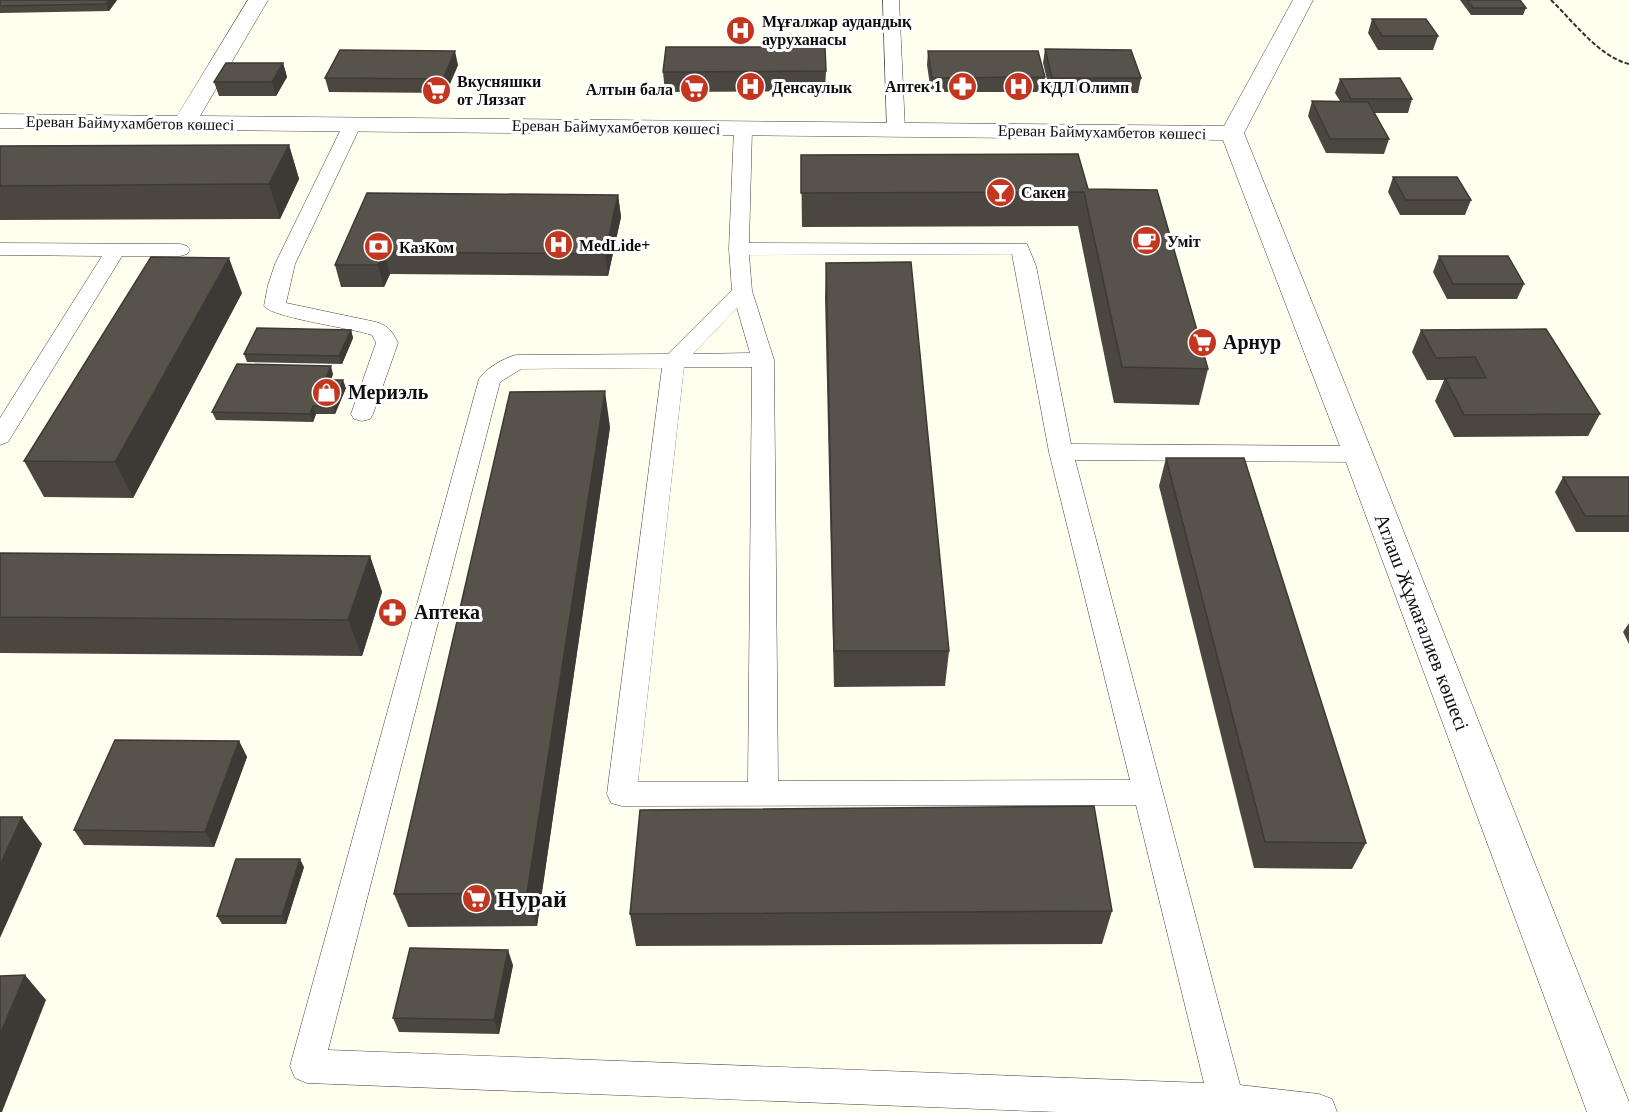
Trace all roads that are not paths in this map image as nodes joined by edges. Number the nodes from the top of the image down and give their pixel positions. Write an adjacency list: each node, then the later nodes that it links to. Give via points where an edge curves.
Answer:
1 (258, 0): 5 (street)
2 (891, 0): 8 (lane)
3 (1303, 0): 9 (street)
4 (0, 121): 5 (street, Ереван Баймухамбетов көшесі)
5 (184, 123): 6 (street, Ереван Баймухамбетов көшесі)
6 (352, 125): 7 (street, Ереван Баймухамбетов көшесі); 17 (lane, via 285,264 275,306 381,331 387,343)
7 (742, 129): 8 (street, Ереван Баймухамбетов көшесі); 11 (lane)
8 (896, 130): 9 (street, Ереван Баймухамбетов көшесі)
9 (1232, 133): 20 (street, Атлаш Жұмағалиев көшесі)
10 (0, 249): 12 (lane)
11 (739, 249): 14 (lane); 19 (lane, via 1020,248)
12 (115, 250): 13 (lane); 18 (lane)
13 (180, 250)
14 (742, 291): 15 (lane); 16 (lane)
15 (763, 360): 16 (lane); 22 (lane)
16 (674, 361): 22 (lane, via 622,794); 23 (lane, via 516,362 490,379 307,1066)
17 (362, 414)
18 (0, 437)
19 (1061, 452): 20 (lane); 21 (lane)
20 (1358, 454): 25 (street, Атлаш Жұмағалиев көшесі)
21 (1148, 792): 22 (lane); 23 (lane)
22 (763, 794)
23 (1228, 1106): 24 (lane)
24 (1319, 1112)
25 (1610, 1112)

